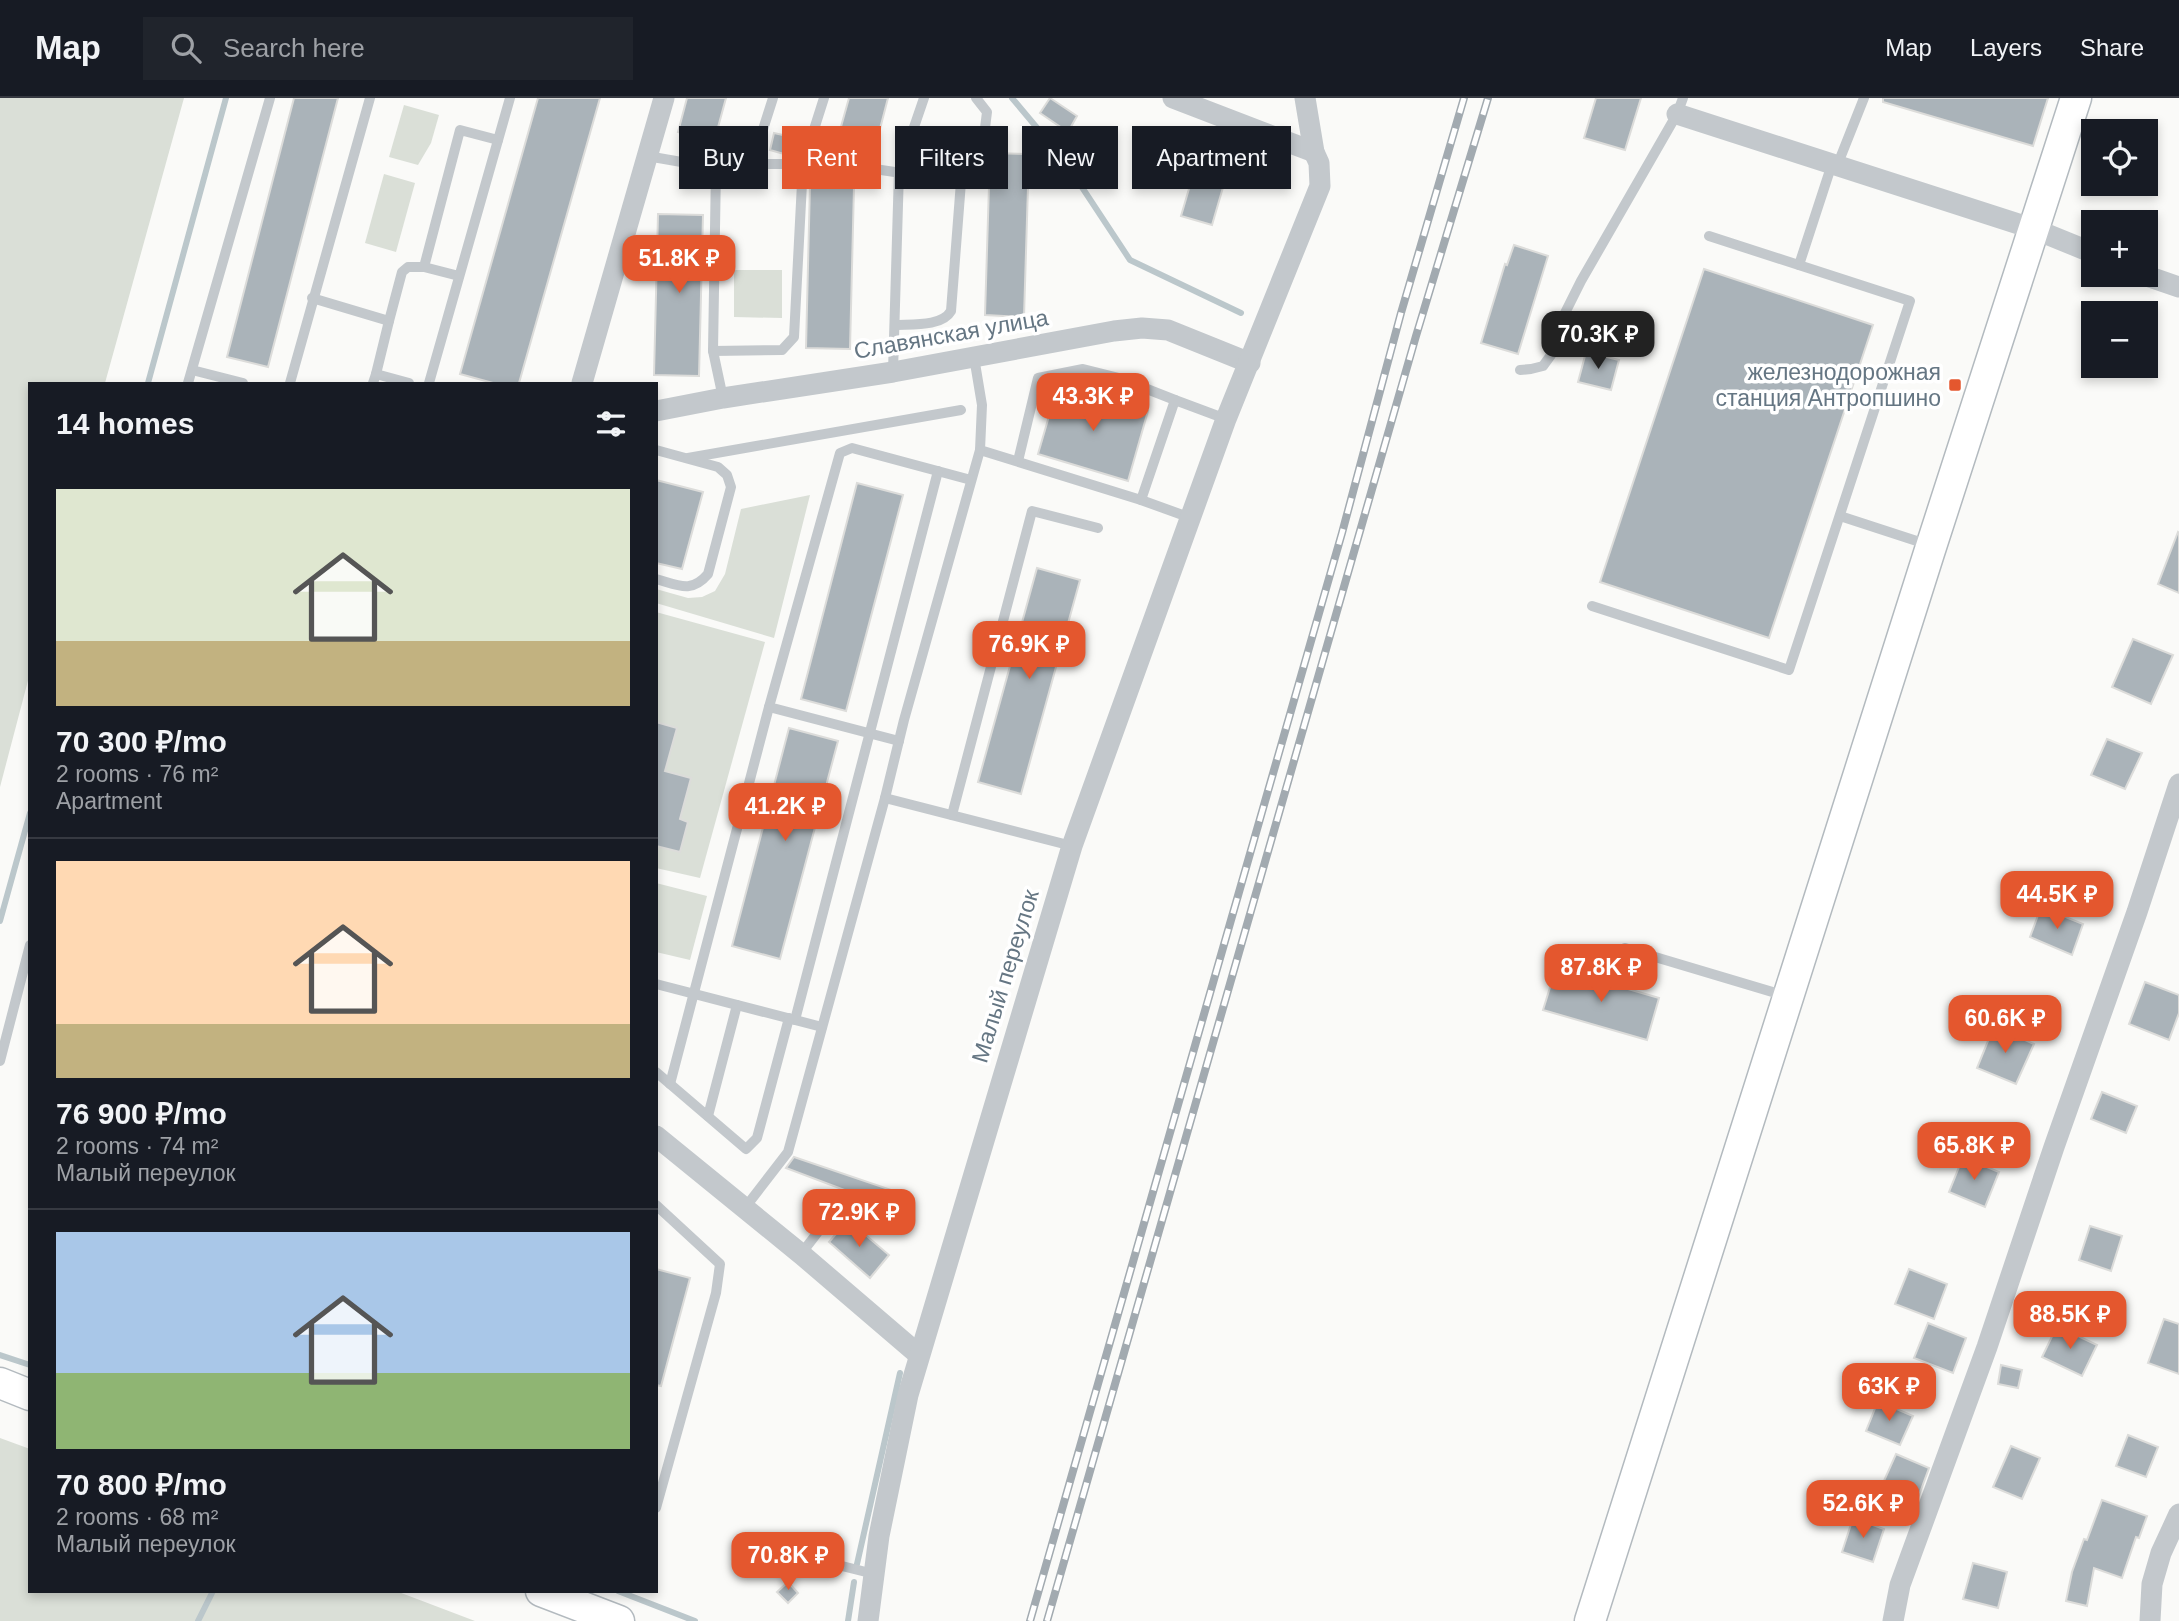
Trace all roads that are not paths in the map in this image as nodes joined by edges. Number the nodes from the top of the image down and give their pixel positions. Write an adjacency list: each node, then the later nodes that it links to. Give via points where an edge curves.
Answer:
1 (270, 98): 41 (lane)
2 (370, 98): 35 (lane)
3 (510, 98): 18 (lane)
4 (664, 98): 20 (street)
5 (773, 98): 14 (lane)
6 (824, 98): 15 (lane)
7 (924, 98): 16 (lane)
8 (976, 98): 17 (lane, via 987,112)
9 (1173, 98): 19 (street)
10 (1305, 98): 19 (street, Малый переулок)
11 (1864, 98): 22 (lane)
12 (2076, 98): 27 (street)
13 (1680, 106): 22 (street); 42 (lane, via 1581,281 1551,355 1543,366)
14 (764, 126)
15 (815, 126)
16 (914, 126)
17 (985, 126)
18 (498, 140): 31 (lane, via 460,131); 32 (lane)
19 (1314, 152): 40 (street, Малый переулок, via 1320,186)
20 (647, 156): 21 (lane); 50 (street)
21 (679, 162)
22 (1834, 165): 27 (street); 30 (lane)
23 (716, 189): 38 (lane)
24 (802, 189): 38 (lane, via 794,337 782,350)
25 (899, 189): 37 (lane)
26 (960, 189): 37 (lane, via 951,311 939,321)
27 (2034, 229): 29 (street); 68 (street)
28 (1709, 236): 30 (lane)
29 (2081, 248)
30 (1799, 265): 65 (lane, via 1910,301)
31 (424, 267): 32 (lane); 36 (lane, via 408,267 402,272)
32 (460, 276): 49 (lane)
33 (2158, 280): 34 (street)
34 (2179, 288)
35 (312, 298): 36 (lane); 47 (lane)
36 (389, 321): 44 (lane)
37 (895, 325): 43 (lane)
38 (713, 351): 51 (lane)
39 (974, 357): 40 (street, Славянская улица, via 1142,328 1168,330); 43 (street, Славянская улица); 58 (lane, via 982,405)
40 (1250, 363): 55 (street, Малый переулок)
41 (192, 370): 45 (lane); 46 (lane)
42 (1520, 370)
43 (893, 372): 51 (street, Славянская улица)
44 (375, 379): 48 (lane)
45 (188, 382)
46 (239, 382)
47 (290, 382)
48 (400, 382)
49 (429, 382)
50 (582, 382)
51 (723, 398): 54 (street, Славянская улица)
52 (1175, 400): 55 (lane); 61 (lane, via 1083,369 1038,378); 64 (lane)
53 (961, 410): 56 (lane)
54 (658, 411)
55 (1226, 419): 66 (street, Малый переулок)
56 (835, 433): 59 (lane); 60 (lane)
57 (658, 450): 60 (lane)
58 (979, 450): 61 (lane); 63 (lane)
59 (840, 453): 62 (lane, via 852,448); 71 (lane)
60 (688, 458): 69 (lane, via 718,467 731,487 708,574 691,587)
61 (1018, 461): 64 (lane)
62 (938, 471): 63 (lane); 72 (lane)
63 (971, 480): 73 (lane)
64 (1141, 500): 66 (lane)
65 (1840, 516): 68 (lane); 70 (lane, via 1789,670)
66 (1191, 518): 77 (street, Малый переулок)
67 (1098, 528): 76 (lane, via 1032,511)
68 (1931, 546): 82 (street)
69 (658, 579)
70 (1592, 606)
71 (769, 707): 72 (lane); 81 (lane)
72 (870, 734): 73 (lane); 84 (lane)
73 (899, 741): 75 (lane)
74 (2179, 784): 106 (street, via 1987,1347 1900,1585)
75 (885, 798): 76 (lane); 85 (lane)
76 (951, 815): 77 (lane)
77 (1072, 846): 95 (street, Малый переулок)
78 (1625, 948): 82 (lane)
79 (28, 953): 86 (lane)
80 (658, 984): 81 (lane)
81 (694, 993): 83 (lane); 88 (lane)
82 (1788, 996): 105 (street)
83 (737, 1005): 84 (lane); 89 (lane)
84 (792, 1019): 85 (lane); 89 (lane, via 757,1138 746,1149)
85 (822, 1027): 92 (lane, via 788,1152)
86 (0, 1060)
87 (658, 1074): 88 (lane)
88 (670, 1083): 89 (lane)
89 (708, 1116)
90 (658, 1138): 92 (street)
91 (658, 1207): 98 (lane, via 720,1264)
92 (744, 1209): 94 (street)
93 (831, 1215): 94 (lane)
94 (801, 1254): 95 (street)
95 (919, 1355): 101 (street, Малый переулок)
96 (0, 1383): 97 (street)
97 (28, 1394)
98 (658, 1501)
99 (2179, 1514): 107 (street, via 2152,1584)
100 (800, 1570): 101 (lane, via 830,1563)
101 (874, 1574): 104 (street, Малый переулок)
102 (546, 1593): 103 (street)
103 (620, 1621)
104 (868, 1621)
105 (1590, 1621)
106 (1893, 1621)
107 (2150, 1621)

